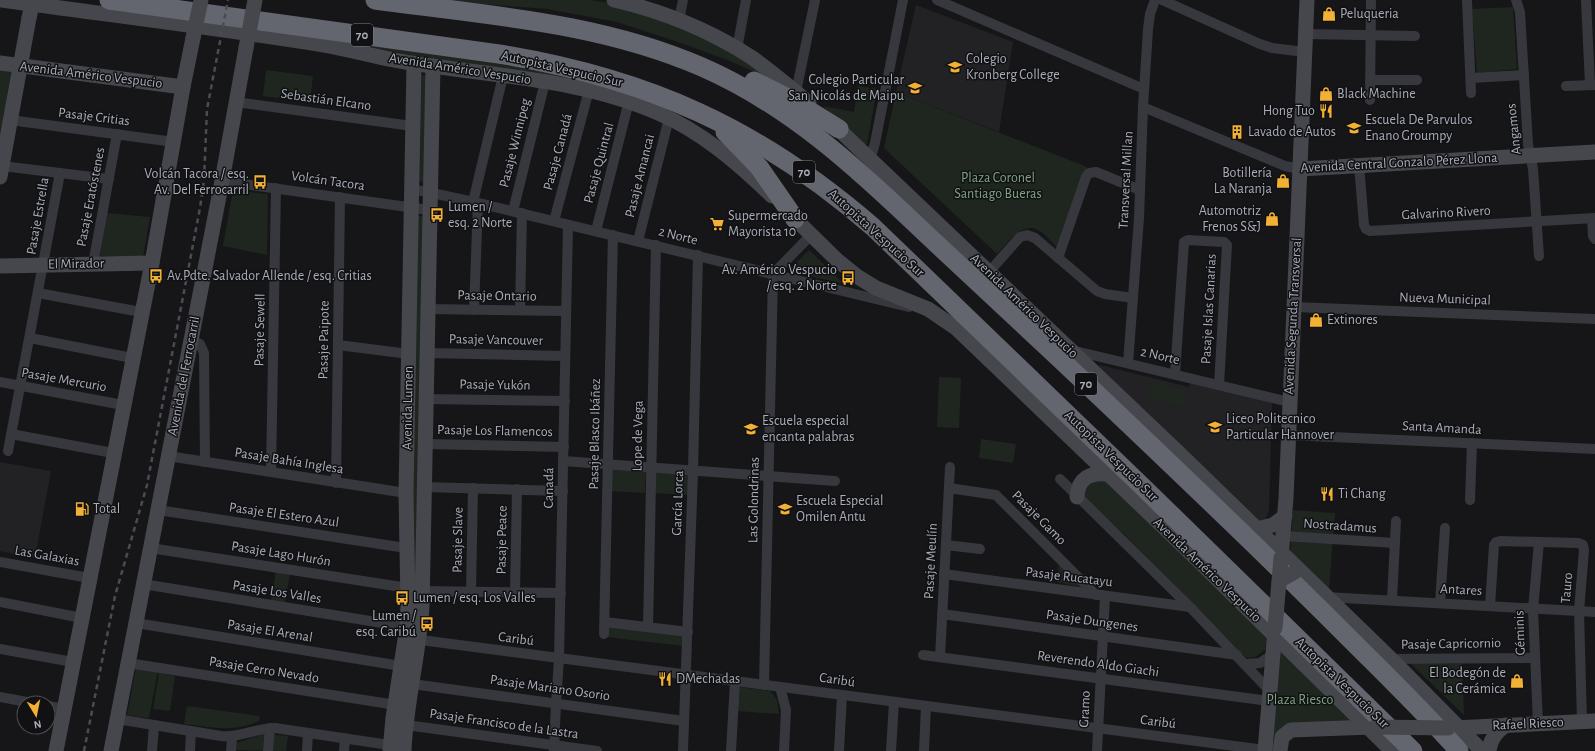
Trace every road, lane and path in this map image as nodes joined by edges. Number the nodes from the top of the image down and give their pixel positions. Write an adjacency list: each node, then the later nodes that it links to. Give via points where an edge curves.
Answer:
1 (2, 0): 30 (main road, Avenida Américo Vespucio, via 316,43)
2 (33, 0): 31 (main road, bridge)
3 (109, 0): 50 (highway, Autopista Vespucio Sur / 70, via 531,59 613,79)
4 (201, 0): 40 (main road, bridge)
5 (255, 0): 48 (main road, Avenida del Ferrocarril, bridge)
6 (375, 0): 28 (highway, 70, via 584,30)
7 (614, 0): 20 (main road, Avenida Américo Vespucio)
8 (683, 0): 21 (street)
9 (746, 0): 26 (street)
10 (815, 0): 44 (street)
11 (903, 0): 59 (street)
12 (937, 0): 42 (street)
13 (1155, 0): 42 (street, Transversal Millan, via 1149,22)
14 (1162, 0): 27 (street, via 1260,44)
15 (1307, 0): 22 (main road, Avenida Segunda Transversal)
16 (1371, 0): 23 (street)
17 (1467, 0): 35 (street)
18 (1516, 0): 33 (street, Angamos, via 1520,12)
19 (1586, 0): 25 (street)
20 (631, 2): 21 (main road, Avenida Américo Vespucio)
21 (679, 20): 26 (main road, Avenida Américo Vespucio)
22 (1306, 34): 23 (street); 27 (main road, Avenida Segunda Transversal)
23 (1371, 35): 24 (street); 36 (street)
24 (1415, 36)
25 (1591, 39): 39 (street)
26 (737, 48): 44 (main road, Avenida Américo Vespucio)
27 (1305, 52): 61 (main road, Avenida Segunda Transversal)
28 (681, 58): 54 (highway, via 730,71 763,85); 261 (highway, 70, via 765,100 812,132 851,164 1214,504 1415,703)
29 (0, 63): 31 (main road, Avenida Américo Vespucio)
30 (414, 64): 32 (main road, Avenida Américo Vespucio); 53 (main road, Avenida Lumen)
31 (20, 66): 40 (main road, Avenida Américo Vespucio); 52 (main road)
32 (433, 66): 34 (main road, Avenida Américo Vespucio); 69 (main road, Avenida Lumen)
33 (1524, 75): 35 (street); 58 (street, Angamos)
34 (503, 76): 38 (main road, Avenida Américo Vespucio); 71 (street)
35 (1471, 78): 45 (street)
36 (1370, 80): 37 (street); 46 (street)
37 (1417, 80)
38 (545, 82): 43 (main road, Avenida Américo Vespucio); 74 (street, Pasaje Winnipeg)
39 (1592, 85): 41 (street)
40 (183, 86): 56 (main road)
41 (1566, 86)
42 (1144, 89): 49 (street, Transversal Millan)
43 (589, 90): 47 (main road, Avenida Américo Vespucio); 77 (street, Pasaje Canadá)
44 (796, 92): 54 (main road, Avenida Américo Vespucio)
45 (1471, 93)
46 (1370, 100)
47 (629, 101): 51 (main road, Avenida Américo Vespucio); 80 (street, Pasaje Quintral)
48 (236, 102): 53 (street, Sebastián Elcano); 65 (main road, Avenida del Ferrocarril)
49 (1143, 107): 61 (street, Avenida Central Gonzalo Pérez Llona, via 1285,166); 68 (street, Transversal Millan)
50 (701, 112): 75 (highway, via 752,159); 260 (highway, Autopista Vespucio Sur / 70, via 803,171 851,207 1134,478)
51 (669, 118): 75 (main road, Avenida Américo Vespucio, via 706,139 734,160); 84 (street, Pasaje Amancai)
52 (10, 120): 55 (street, Pasaje Critias); 62 (main road)
53 (412, 126): 67 (main road, Avenida Lumen)
54 (839, 129): 59 (main road, Avenida Américo Vespucio)
55 (117, 134): 56 (street, Pasaje Critias); 64 (street, Pasaje Eratóstenes)
56 (174, 142): 89 (main road)
57 (1595, 152): 58 (main road, Avenida Central Gonzalo Pérez Llona)
58 (1530, 156): 60 (main road, Avenida Central Gonzalo Pérez Llona); 78 (street, Angamos)
59 (870, 160): 93 (main road, Avenida Américo Vespucio)
60 (1359, 165): 61 (main road, Avenida Central Gonzalo Pérez Llona); 78 (street, Galvarino Rivero, via 1364,225 1368,230)
61 (1300, 169): 97 (main road, Avenida Segunda Transversal)
62 (1, 171): 63 (street)
63 (60, 173): 64 (street); 91 (street, Pasaje Estrella)
64 (109, 179): 90 (street, Pasaje Eratóstenes)
65 (222, 180): 66 (street, Volcán Tacora); 106 (main road, Avenida del Ferrocarril)
66 (276, 188): 70 (street, Volcán Tacora); 137 (street, Pasaje Sewell)
67 (412, 190): 69 (street, 2 Norte); 72 (main road, Avenida Lumen)
68 (1140, 190): 88 (street, via 1098,173 1089,174); 96 (street, Transversal Millan)
69 (430, 192): 71 (street, 2 Norte); 73 (main road, Avenida Lumen)
70 (340, 197): 72 (street, Volcán Tacora); 107 (street, Pasaje Paipote)
71 (475, 202): 74 (street, 2 Norte); 99 (street)
72 (411, 207): 73 (street, Volcán Tacora); 110 (main road, Avenida Lumen)
73 (429, 210): 98 (main road, Avenida Lumen)
74 (518, 212): 77 (street, 2 Norte); 100 (street, Pasaje Winnipeg)
75 (795, 219): 82 (main road, Avenida Américo Vespucio)
76 (1594, 219): 78 (street, Galvarino Rivero); 83 (street, Galvarino Rivero)
77 (554, 221): 79 (street, 2 Norte)
78 (1536, 222): 87 (street, Angamos)
79 (568, 225): 80 (street, 2 Norte); 101 (street, Canadá)
80 (596, 231): 81 (street, 2 Norte)
81 (613, 235): 84 (street, 2 Norte); 133 (street, Pasaje Blasco Ibáñez)
82 (811, 235): 94 (street); 103 (main road, Avenida Américo Vespucio, via 862,280)
83 (1595, 239)
84 (638, 241): 85 (street, 2 Norte)
85 (656, 245): 86 (street, 2 Norte); 135 (street, Lope de Vega)
86 (698, 256): 94 (street, 2 Norte); 136 (street, García Lorca)
87 (1539, 256)
88 (1058, 258): 93 (street, via 1033,236 1023,235); 96 (street, via 1097,291)
89 (152, 263): 90 (main road, El Mirador); 102 (main road)
90 (93, 264): 91 (main road, El Mirador)
91 (44, 265): 92 (main road, El Mirador); 95 (street, Pasaje Estrella)
92 (0, 266)
93 (989, 272): 108 (main road, Avenida Américo Vespucio)
94 (773, 274): 103 (street, 2 Norte); 139 (street, Las Golondrinas)
95 (38, 293): 102 (street); 105 (street, Pasaje Estrella)
96 (1134, 298): 113 (street, Transversal Millan)
97 (1294, 307): 104 (street, Nueva Municipal); 120 (main road, Avenida Segunda Transversal)
98 (428, 309): 99 (street, Pasaje Ontario); 109 (main road, Avenida Lumen)
99 (474, 310): 100 (street, Pasaje Ontario)
100 (520, 310): 101 (street, Pasaje Ontario)
101 (566, 311): 111 (street, Canadá)
102 (141, 312): 112 (main road)
103 (936, 314): 138 (main road, Avenida Américo Vespucio, via 966,337)
104 (1595, 319)
105 (30, 338): 112 (street); 117 (street, Pasaje Estrella)
106 (191, 340): 130 (main road, Avenida del Ferrocarril); 132 (street, via 200,344 204,353)
107 (338, 345): 110 (street); 142 (street, Pasaje Paipote)
108 (1070, 350): 113 (street, 2 Norte); 155 (main road, Avenida Américo Vespucio)
109 (427, 353): 111 (street, Pasaje Vancouver); 118 (main road, Avenida Lumen)
110 (409, 354): 148 (main road, Avenida Lumen)
111 (566, 356): 119 (street, Canadá)
112 (132, 358): 121 (main road)
113 (1128, 363): 114 (street, 2 Norte)
114 (1175, 374): 116 (street, 2 Norte); 116 (street, Pasaje Islas Canarias, via 1184,242 1224,242 1227,245)
115 (0, 382): 117 (street, Pasaje Mercurio)
116 (1219, 384): 120 (street, 2 Norte)
117 (20, 386): 121 (street, Pasaje Mercurio); 122 (street, Pasaje Estrella)
118 (426, 398): 119 (street, Pasaje Yukón); 125 (main road, Avenida Lumen)
119 (565, 401): 126 (street, Canadá)
120 (1289, 402): 123 (main road, Avenida Segunda Transversal)
121 (123, 405): 129 (main road)
122 (11, 434): 128 (street, Pasaje Estrella); 129 (street)
123 (1288, 435): 124 (street, Santa Amanda); 152 (main road, Avenida Segunda Transversal)
124 (1472, 443): 127 (street, Santa Amanda); 150 (street)
125 (425, 444): 126 (street, Pasaje Los Flamencos); 143 (main road, Avenida Lumen)
126 (564, 447): 131 (street, Canadá)
127 (1595, 449)
128 (8, 451)
129 (113, 453): 167 (main road)
130 (168, 456): 132 (street, Pasaje Bahía Inglesa); 151 (main road, Avenida del Ferrocarril)
131 (563, 461): 133 (street); 147 (street, Canadá)
132 (205, 462): 137 (street, Pasaje Bahía Inglesa)
133 (608, 464): 135 (street); 186 (street, Pasaje Blasco Ibáñez)
134 (950, 467): 145 (street, Pasaje Meulín)
135 (652, 468): 136 (street); 188 (street, Lope de Vega)
136 (693, 471): 139 (street); 189 (street, García Lorca)
137 (271, 472): 142 (street, Pasaje Bahía Inglesa)
138 (1108, 474): 149 (main road, via 1093,474 1084,478); 190 (main road, Avenida Américo Vespucio)
139 (768, 477): 141 (street); 210 (street, Las Golondrinas)
140 (1060, 480): 149 (street)
141 (835, 481)
142 (336, 482): 148 (street, Pasaje Bahía Inglesa)
143 (424, 487): 144 (street); 170 (main road, Avenida Lumen)
144 (473, 488): 146 (street); 171 (street, Pasaje Slave)
145 (949, 488): 159 (street, Pasaje Meulín); 174 (street, Pasaje Gamo, via 996,494)
146 (517, 489): 147 (street); 172 (street, Pasaje Peace)
147 (563, 491): 173 (street, Canadá)
148 (406, 493): 161 (main road, Avenida Lumen)
149 (1077, 497): 180 (street)
150 (1470, 500)
151 (158, 510): 160 (main road, Avenida del Ferrocarril); 161 (street, Pasaje El Estero Azul)
152 (1285, 516): 155 (main road, via 1270,526); 156 (main road, Avenida Segunda Transversal)
153 (1396, 521): 158 (street)
154 (1446, 528): 178 (street)
155 (1257, 529): 163 (main road, Avenida Américo Vespucio)
156 (1283, 536): 158 (street, Nostradamus); 163 (main road, Avenida Segunda Transversal)
157 (1539, 542): 179 (street, Tauro, via 1496,542); 181 (street, Géminis); 182 (street, Tauro, via 1578,543 1583,546)
158 (1395, 543): 176 (street)
159 (946, 545): 162 (street); 166 (street, Pasaje Meulín)
160 (150, 548): 169 (main road, Avenida del Ferrocarril); 170 (street, Pasaje Lago Hurón)
161 (406, 548): 170 (main road, Avenida Lumen)
162 (980, 549)
163 (1281, 555): 165 (main road, Avenida Américo Vespucio); 168 (main road, Avenida Segunda Transversal, bridge)
164 (0, 562): 167 (street, Las Galaxias)
165 (1298, 572): 168 (main road, bridge); 175 (main road, Avenida Américo Vespucio)
166 (944, 574): 174 (street, Pasaje Rucatayu); 184 (street, Pasaje Meulín)
167 (90, 578): 185 (main road)
168 (1279, 582): 190 (main road, Avenida Segunda Transversal, bridge)
169 (143, 584): 187 (main road, Avenida del Ferrocarril); 192 (street, Pasaje Los Valles)
170 (415, 590): 171 (street); 192 (main road, Avenida Lumen)
171 (471, 591): 172 (street)
172 (515, 592): 173 (street)
173 (561, 593): 200 (street, Canadá)
174 (1100, 595): 180 (street, Pasaje Rucatayu); 193 (street, Gramo)
175 (1326, 597): 176 (street, Antares); 201 (main road, Avenida Américo Vespucio)
176 (1392, 600): 178 (street, Antares)
177 (0, 602): 185 (street)
178 (1440, 603): 179 (street, Antares)
179 (1490, 606): 181 (street, Antares)
180 (1190, 607): 196 (street)
181 (1533, 609): 182 (street, Antares); 199 (street, Géminis)
182 (1579, 611): 183 (street, Antares); 225 (street, Tauro)
183 (1595, 612)
184 (942, 614): 193 (street, Pasaje Dungenes); 198 (street, Pasaje Meulín)
185 (82, 618): 202 (main road)
186 (604, 622): 188 (street); 191 (street, Pasaje Blasco Ibáñez)
187 (136, 623): 203 (main road, Avenida del Ferrocarril); 205 (street, Pasaje El Arenal)
188 (648, 627): 189 (street)
189 (688, 632): 206 (street, García Lorca)
190 (1275, 632): 197 (main road, Avenida Segunda Transversal); 230 (main road, Avenida Américo Vespucio)
191 (604, 634)
192 (410, 635): 200 (street, Caribú); 205 (main road, Avenida Lumen); 209 (main road, Avenida Lumen)
193 (1102, 636): 196 (street, Pasaje Dungenes); 207 (street, Gramo)
194 (0, 648): 202 (street)
195 (923, 655): 198 (street, Reverendo Aldo Giachi)
196 (1237, 655): 204 (street)
197 (1272, 655): 204 (street, via 1260,663); 213 (main road, Avenida Segunda Transversal)
198 (940, 657): 207 (street, Reverendo Aldo Giachi)
199 (1535, 658): 201 (street, Pasaje Capricornio); 226 (street, Géminis)
200 (559, 659): 206 (street, Caribú); 217 (street, Canadá)
201 (1391, 659): 222 (main road, Avenida Américo Vespucio)
202 (73, 662): 221 (main road)
203 (128, 663): 218 (street, Pasaje Cerro Nevado); 223 (main road, Avenida del Ferrocarril)
204 (1246, 664): 213 (street)
205 (401, 666): 218 (main road, Avenida Lumen)
206 (686, 675): 208 (street, Caribú); 224 (street, García Lorca)
207 (1100, 679): 213 (street, Reverendo Aldo Giachi); 233 (street, Gramo)
208 (735, 681): 210 (street, Caribú); 251 (street)
209 (412, 684): 217 (street, Pasaje Mariano Osorio); 228 (main road, Avenida Lumen)
210 (764, 685): 211 (street, Caribú)
211 (780, 687): 212 (street, Caribú); 252 (street, via 786,710)
212 (842, 695): 216 (street, Caribú); 253 (street)
213 (1269, 696): 257 (main road, Avenida Segunda Transversal)
214 (0, 697): 215 (street)
215 (16, 700)
216 (894, 702): 219 (street, Caribú); 254 (street)
217 (556, 703): 224 (street, Pasaje Mariano Osorio); 240 (street, Canadá)
218 (396, 705): 239 (main road, Avenida Lumen)
219 (926, 706): 233 (street, Caribú); 255 (street)
220 (56, 708): 221 (street)
221 (64, 709): 241 (main road)
222 (1437, 710): 231 (main road, via 1433,722); 234 (main road, Avenida Américo Vespucio)
223 (117, 719): 227 (street); 242 (main road, Avenida del Ferrocarril)
224 (684, 721): 250 (street, García Lorca)
225 (1589, 722): 226 (main road, Rafael Riesco)
226 (1538, 724): 229 (main road, Rafael Riesco)
227 (154, 725): 235 (street); 243 (street)
228 (406, 725): 239 (main road, Avenida Lumen); 240 (street, Pasaje Francisco de la Lastra)
229 (1506, 725): 234 (main road, Rafael Riesco); 263 (main road, via 1493,738)
230 (1371, 727): 231 (main road, bridge); 258 (main road, via 1291,730 1282,737); 259 (main road, Avenida Américo Vespucio)
231 (1427, 727): 234 (main road, bridge)
232 (270, 728): 236 (street); 237 (street); 246 (street)
233 (1098, 728): 256 (street, Gramo); 257 (street, Caribú)
234 (1454, 728): 262 (main road, Avenida Américo Vespucio)
235 (191, 731): 237 (street); 244 (street)
236 (308, 733): 238 (street); 247 (street)
237 (232, 737): 245 (street)
238 (345, 738): 239 (street); 248 (street)
239 (397, 748)
240 (554, 748): 249 (street, Pasaje Francisco de la Lastra)
241 (56, 751)
242 (111, 751)
243 (152, 751)
244 (190, 751)
245 (231, 751)
246 (268, 751)
247 (307, 751)
248 (344, 751)
249 (597, 751)
250 (683, 751)
251 (731, 751)
252 (784, 751)
253 (839, 751)
254 (892, 751)
255 (924, 751)
256 (1097, 751)
257 (1265, 751)
258 (1280, 751)
259 (1392, 751)
260 (1413, 751)
261 (1459, 751)
262 (1482, 751)
263 (1489, 751)

